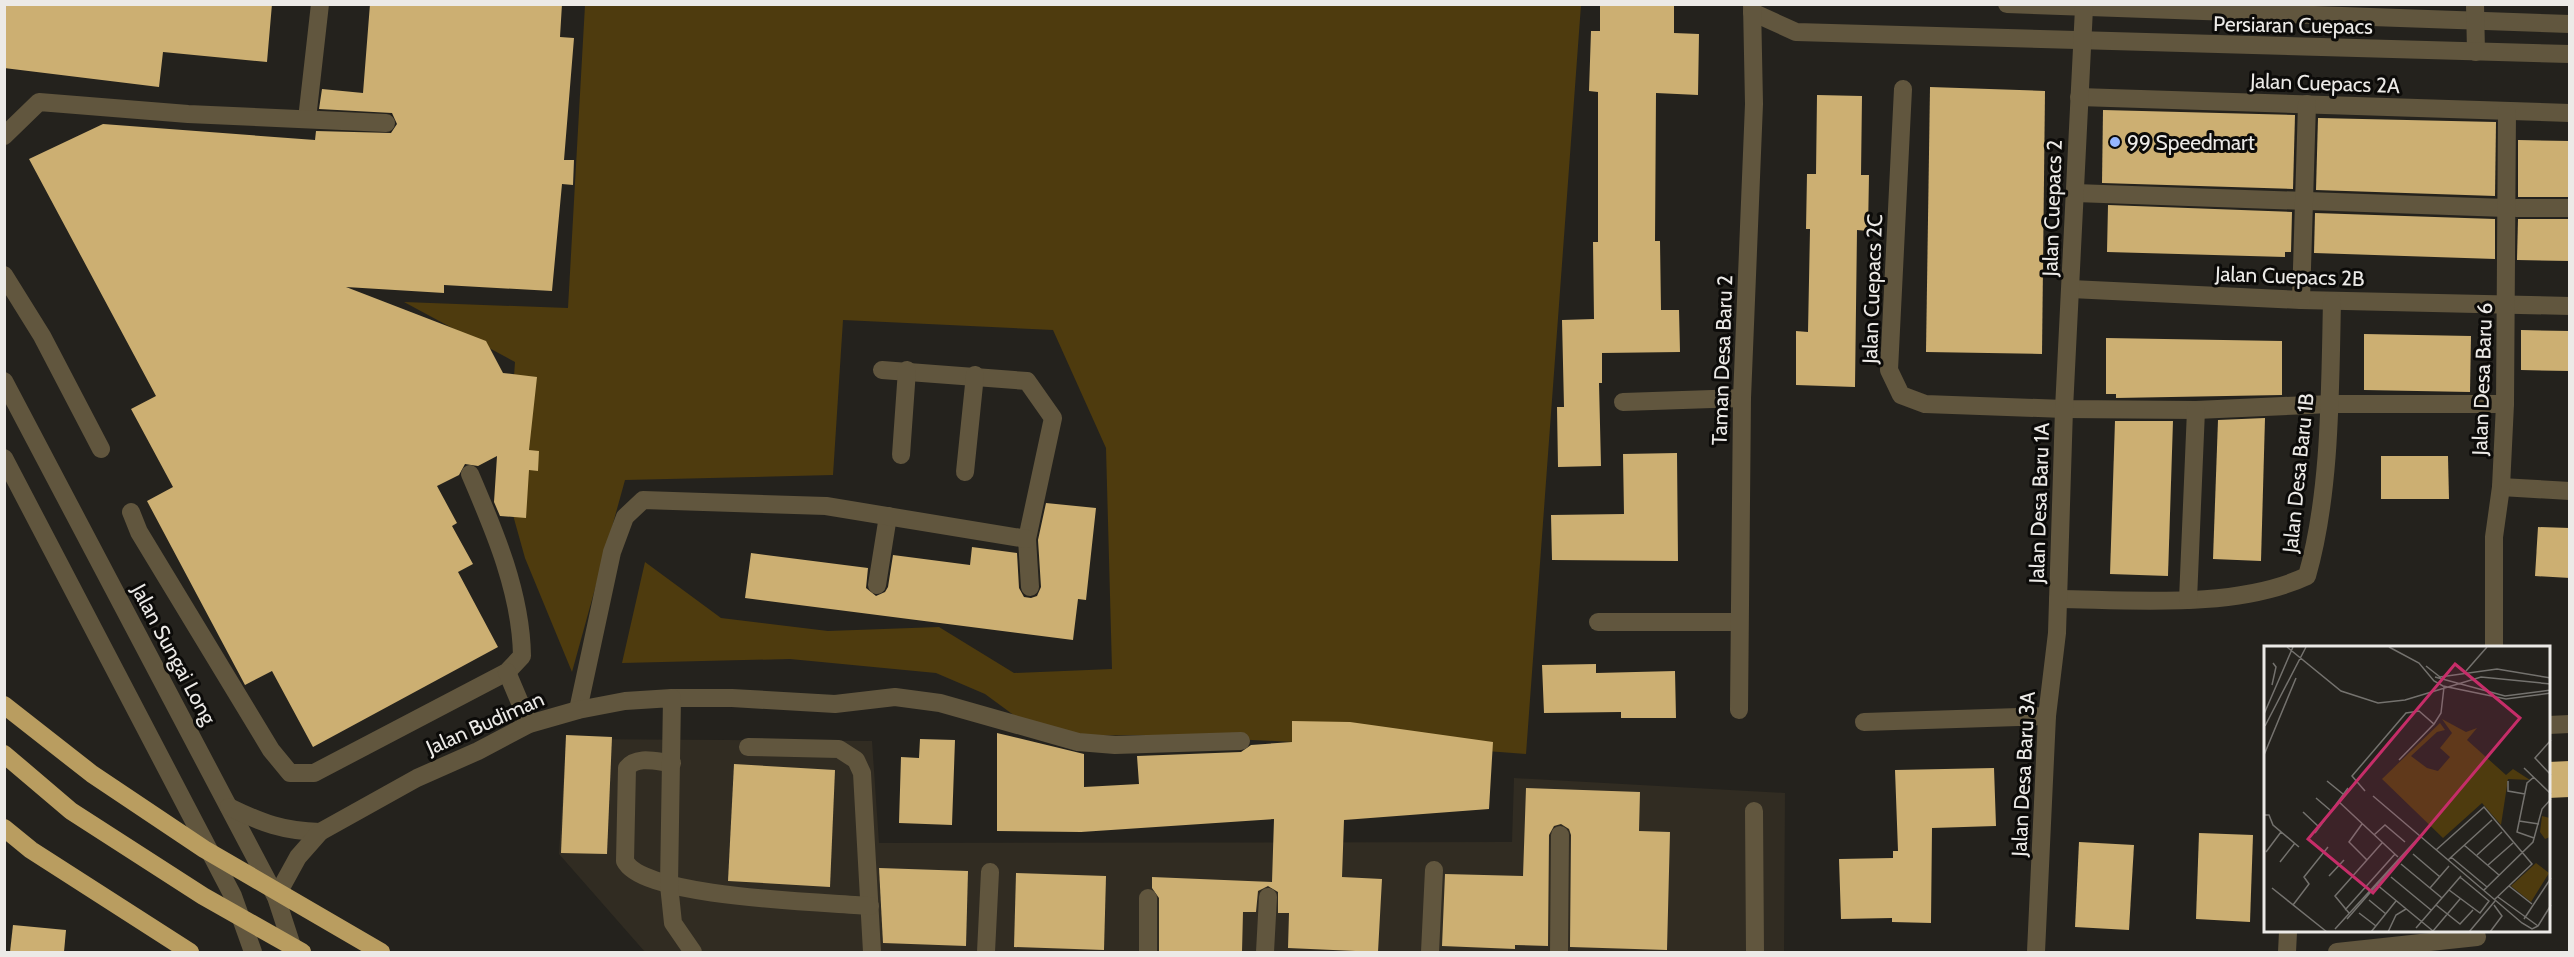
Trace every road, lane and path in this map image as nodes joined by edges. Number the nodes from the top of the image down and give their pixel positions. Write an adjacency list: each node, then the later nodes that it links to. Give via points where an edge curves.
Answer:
1 (320, 4): 16 (street)
2 (1770, 4): 4 (street)
3 (2007, 4): 5 (street, Persiaran Cuepacs)
4 (1752, 8): 8 (street, Persiaran Cuepacs, via 1796,32); 33 (street, Taman Desa Baru 2, via 1754,104)
5 (2084, 8): 6 (street, Persiaran Cuepacs); 8 (street, Jalan Cuepacs 2)
6 (2476, 13): 7 (street, Persiaran Cuepacs); 9 (street)
7 (2570, 24)
8 (2083, 42): 9 (street, Persiaran Cuepacs); 12 (street, Jalan Cuepacs 2)
9 (2476, 52): 10 (street, Persiaran Cuepacs)
10 (2570, 54)
11 (1903, 89): 37 (street, Jalan Cuepacs 2C, via 1889,370 1901,395 1925,404)
12 (2079, 97): 13 (street, Jalan Cuepacs 2A); 19 (street, Jalan Cuepacs 2)
13 (2307, 104): 14 (street, Jalan Cuepacs 2A); 20 (street)
14 (2507, 111): 15 (street, Jalan Cuepacs 2A); 21 (street, Jalan Desa Baru 6)
15 (2570, 113)
16 (307, 119): 17 (street); 18 (street, via 39,102)
17 (386, 123)
18 (4, 136)
19 (2075, 193): 20 (street); 24 (street, Jalan Cuepacs 2)
20 (2304, 201): 21 (street); 25 (street)
21 (2511, 208): 22 (street); 27 (street, Jalan Desa Baru 6)
22 (2570, 208)
23 (4, 275): 39 (street, via 42,336)
24 (2071, 289): 25 (street, Jalan Cuepacs 2B); 37 (street, Jalan Cuepacs 2)
25 (2301, 300): 26 (street, Jalan Cuepacs 2B)
26 (2332, 301): 27 (street, Jalan Cuepacs 2B); 35 (street, Jalan Desa Baru 1B)
27 (2507, 305): 28 (street, Jalan Cuepacs 2B); 36 (street, Jalan Desa Baru 6)
28 (2570, 306)
29 (882, 370): 30 (street)
30 (907, 370): 31 (street); 40 (street)
31 (975, 375): 42 (street); 48 (street, via 1026,381 1053,418)
32 (4, 381): 70 (street, Jalan Sungai Long)
33 (1742, 398): 34 (street); 53 (street, Taman Desa Baru 2)
34 (1623, 402)
35 (2330, 404): 36 (street, Jalan Cuepacs 2C); 38 (street, Jalan Cuepacs 2C); 52 (street, Jalan Desa Baru 1B, via 2316,545 2307,576 2282,588)
36 (2505, 404): 44 (street, Jalan Desa Baru 6)
37 (2064, 409): 38 (street, Jalan Cuepacs 2C); 51 (street, Jalan Desa Baru 1A)
38 (2196, 411): 52 (street)
39 (101, 449)
40 (901, 455)
41 (4, 458): 86 (street, via 233,896)
42 (965, 471)
43 (470, 474): 56 (street, via 500,544 522,637 522,656)
44 (2501, 487): 45 (street); 55 (street, Jalan Desa Baru 6, via 2494,537)
45 (2570, 491)
46 (131, 512): 56 (street, via 139,532 232,688 290,774 314,773)
47 (888, 516): 48 (street); 49 (street); 59 (street, via 826,506 642,500 625,517 612,552)
48 (1027, 539): 50 (street)
49 (877, 585)
50 (1030, 587)
51 (2058, 599): 52 (street, Jalan Desa Baru 1B); 61 (street, Jalan Desa Baru 3A)
52 (2188, 600)
53 (1738, 621): 54 (street); 60 (street, Taman Desa Baru 2)
54 (1598, 622)
55 (2494, 646)
56 (507, 672): 63 (street)
57 (672, 698): 59 (street, Jalan Budiman); 66 (street, Jalan Budiman, via 835,704 895,697 940,703 1078,742 1115,745); 69 (street)
58 (4, 705): 89 (highway, via 92,774 204,849)
59 (578, 710): 63 (street, Jalan Budiman)
60 (1739, 710)
61 (2047, 716): 62 (street); 98 (street, Jalan Desa Baru 3A)
62 (1864, 722)
63 (529, 724): 73 (street, Jalan Budiman, via 417,778)
64 (2570, 724): 65 (street)
65 (2550, 725)
66 (1241, 741)
67 (748, 747): 81 (street, via 839,749 856,760 862,773)
68 (4, 754): 88 (highway, via 71,811 203,896)
69 (672, 763): 77 (street); 77 (street, via 639,760 627,768 625,828 628,868 634,874)
70 (229, 807): 73 (street, via 266,826); 78 (street, Jalan Sungai Long)
71 (1754, 811): 97 (street)
72 (4, 828): 85 (highway, via 31,850)
73 (320, 832): 78 (street, via 308,843)
74 (1560, 835): 96 (street)
75 (1434, 870): 95 (street)
76 (990, 872): 92 (street)
77 (669, 885): 81 (street, via 702,892); 90 (street, via 673,923)
78 (276, 897): 87 (street, Jalan Sungai Long)
79 (1268, 897): 94 (street)
80 (1148, 898): 93 (street)
81 (870, 906): 91 (street)
82 (2288, 933): 99 (street)
83 (2477, 937): 84 (street)
84 (2389, 949): 100 (street)
85 (189, 952)
86 (253, 952)
87 (294, 952)
88 (302, 952)
89 (381, 952)
90 (693, 952)
91 (872, 952)
92 (986, 952)
93 (1148, 952)
94 (1265, 952)
95 (1430, 952)
96 (1559, 952)
97 (1755, 952)
98 (2036, 952)
99 (2287, 952)
100 (2337, 952)

